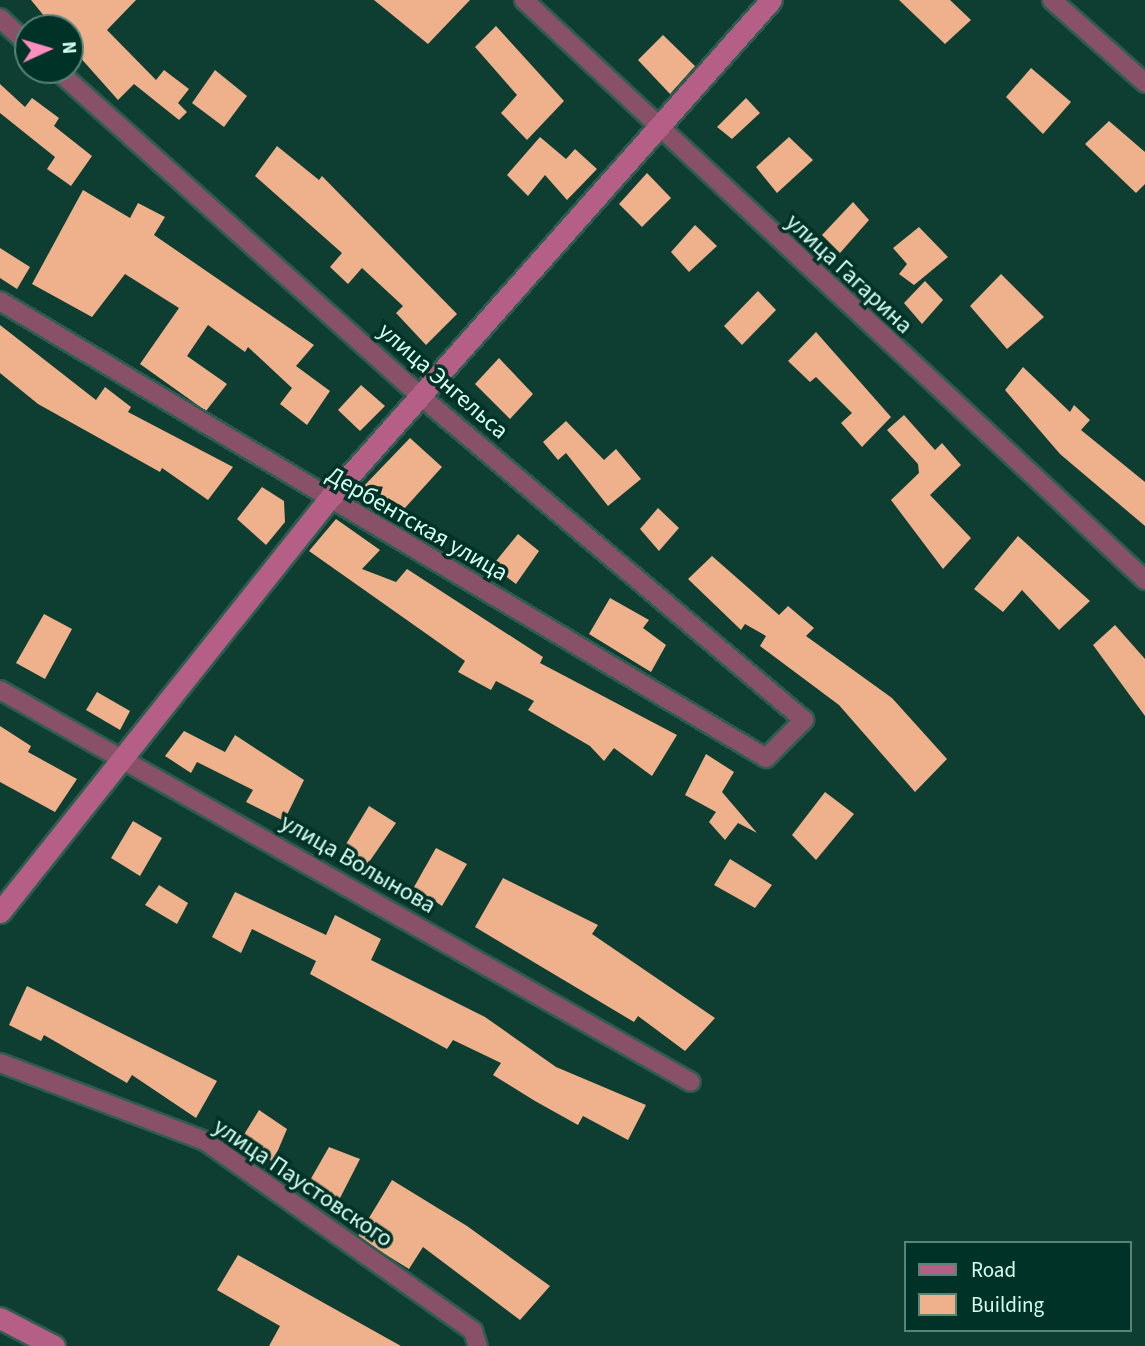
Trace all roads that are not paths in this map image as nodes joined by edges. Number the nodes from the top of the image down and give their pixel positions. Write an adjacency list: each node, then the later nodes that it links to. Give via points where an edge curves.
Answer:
1 (524, 0): 8 (street, улица Гагарина)
2 (771, 0): 8 (street)
3 (1052, 0): 6 (street)
4 (0, 18): 5 (street)
5 (14, 31)
6 (1145, 83)
7 (73, 84): 10 (street, улица Энгельса)
8 (658, 132): 10 (street); 12 (street, улица Гагарина)
9 (0, 300): 11 (street, Дербентская улица)
10 (418, 394): 11 (street); 14 (street, улица Энгельса)
11 (327, 501): 14 (street, Дербентская улица, via 766,758); 15 (street)
12 (1145, 580)
13 (0, 690): 15 (street, улица Волынова)
14 (804, 720)
15 (119, 755): 16 (street); 18 (street, улица Волынова)
16 (0, 912)
17 (0, 1063): 21 (street, улица Паустовского, via 205,1142 473,1331)
18 (691, 1082)
19 (0, 1318): 20 (street)
20 (54, 1346)
21 (478, 1346)

